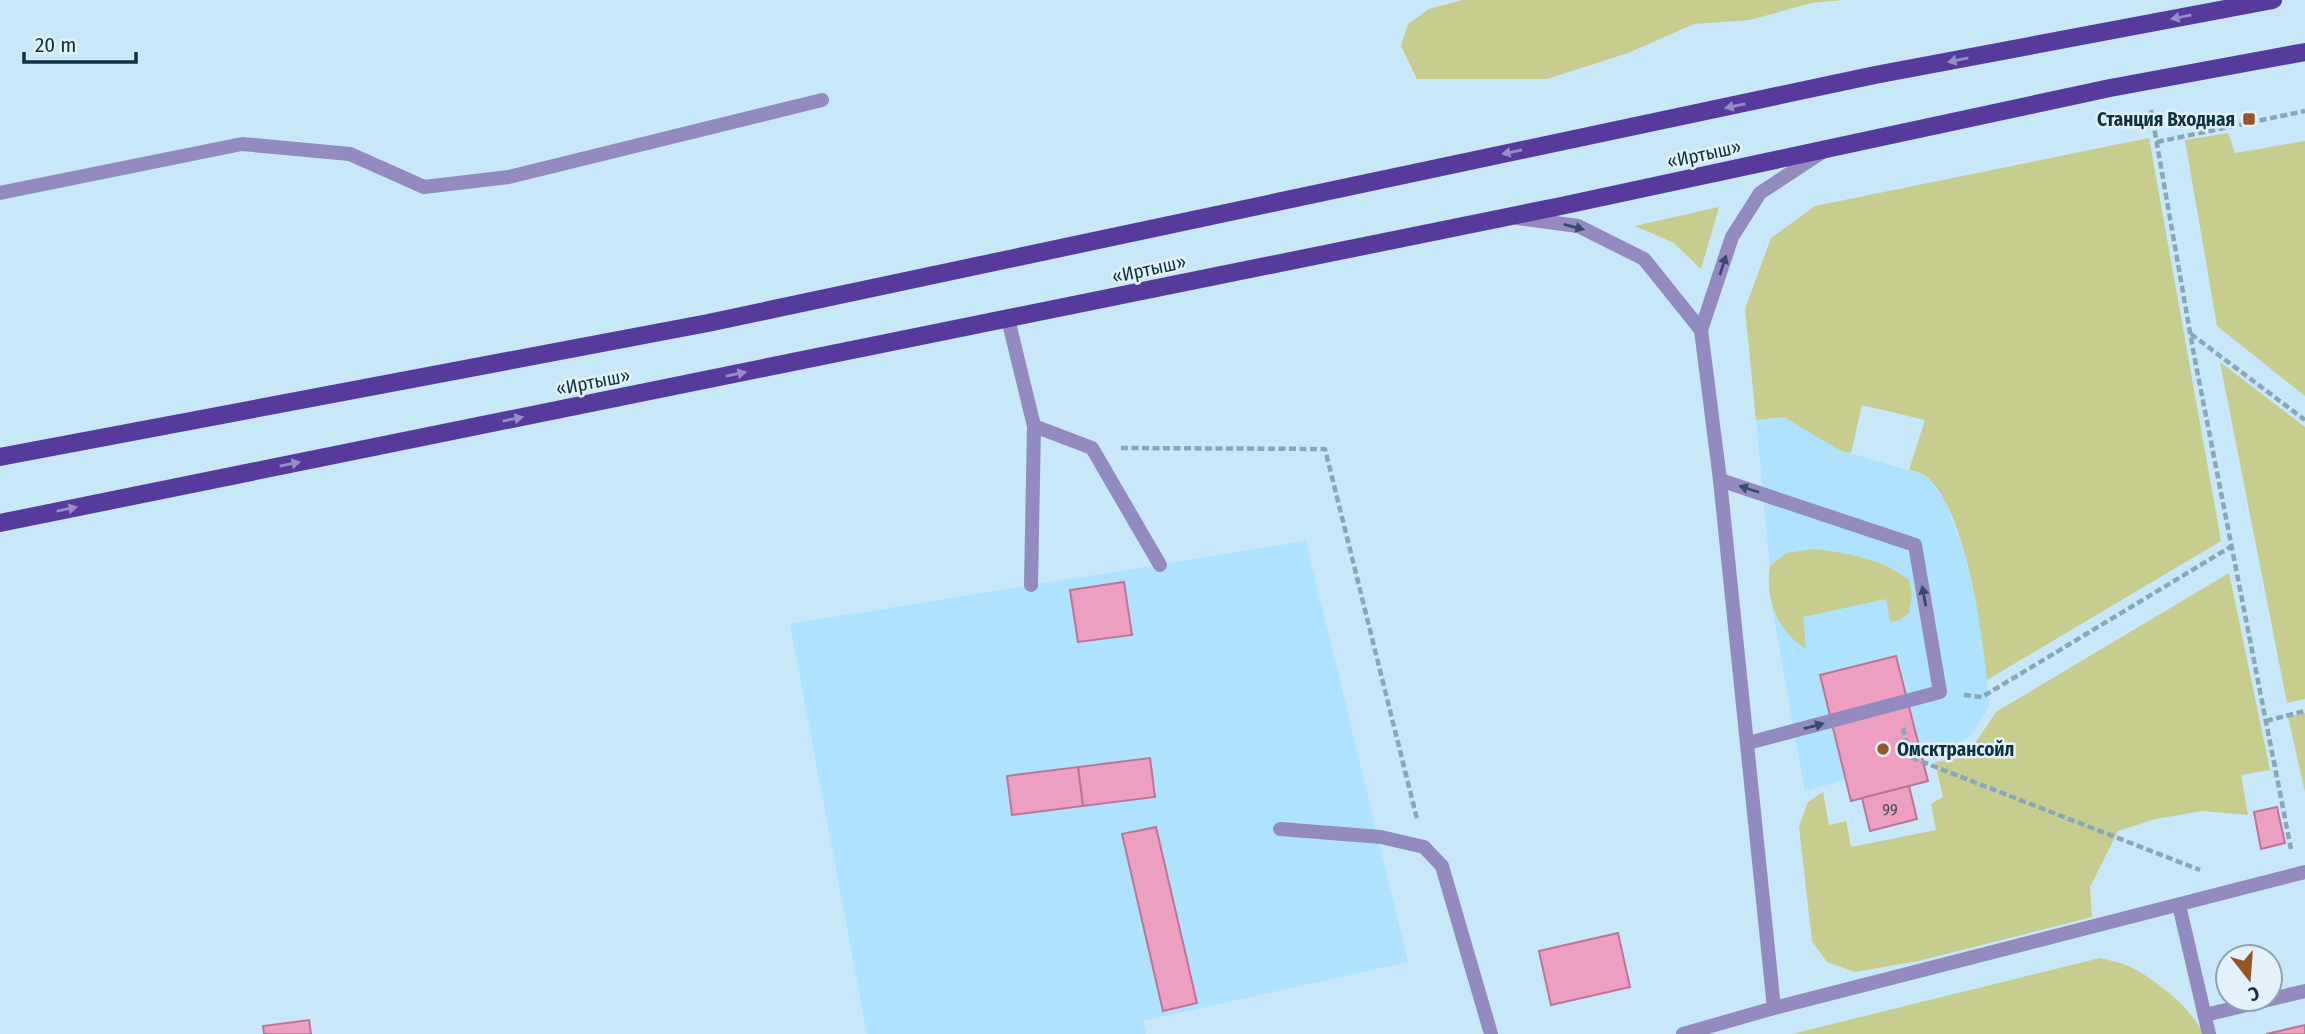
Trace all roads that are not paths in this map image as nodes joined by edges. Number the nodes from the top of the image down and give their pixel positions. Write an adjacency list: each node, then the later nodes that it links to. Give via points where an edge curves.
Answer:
1 (2273, 0): 10 (main road, «Иртыш», one-way to 10, via 1875,75 708,323)
2 (2305, 52): 4 (main road, «Иртыш»)
3 (822, 100): 5 (street, via 509,177 424,187 350,155 242,145)
4 (1829, 148): 6 (main road, «Иртыш»); 8 (street, one-way to 4, via 1732,237 1760,193)
5 (0, 193)
6 (1507, 217): 7 (main road, «Иртыш»); 8 (street, one-way to 8, via 1577,226 1644,259)
7 (1008, 319): 9 (street); 12 (main road, «Иртыш», one-way to 7)
8 (1701, 330): 11 (street)
9 (1034, 426): 13 (street, via 1092,448); 14 (street)
10 (0, 457)
11 (1720, 480): 15 (street); 15 (street, one-way to 11, via 1940,692 1915,545)
12 (0, 523)
13 (1160, 565)
14 (1031, 586)
15 (1748, 743): 20 (street)
16 (1280, 829): 22 (street, via 1381,837 1424,847 1442,866)
17 (2301, 873): 18 (street)
18 (2179, 905): 20 (street); 21 (street)
19 (2305, 991): 21 (street)
20 (1774, 1008): 23 (street)
21 (2205, 1015): 24 (street)
22 (1491, 1034)
23 (1683, 1034)
24 (2209, 1034)

